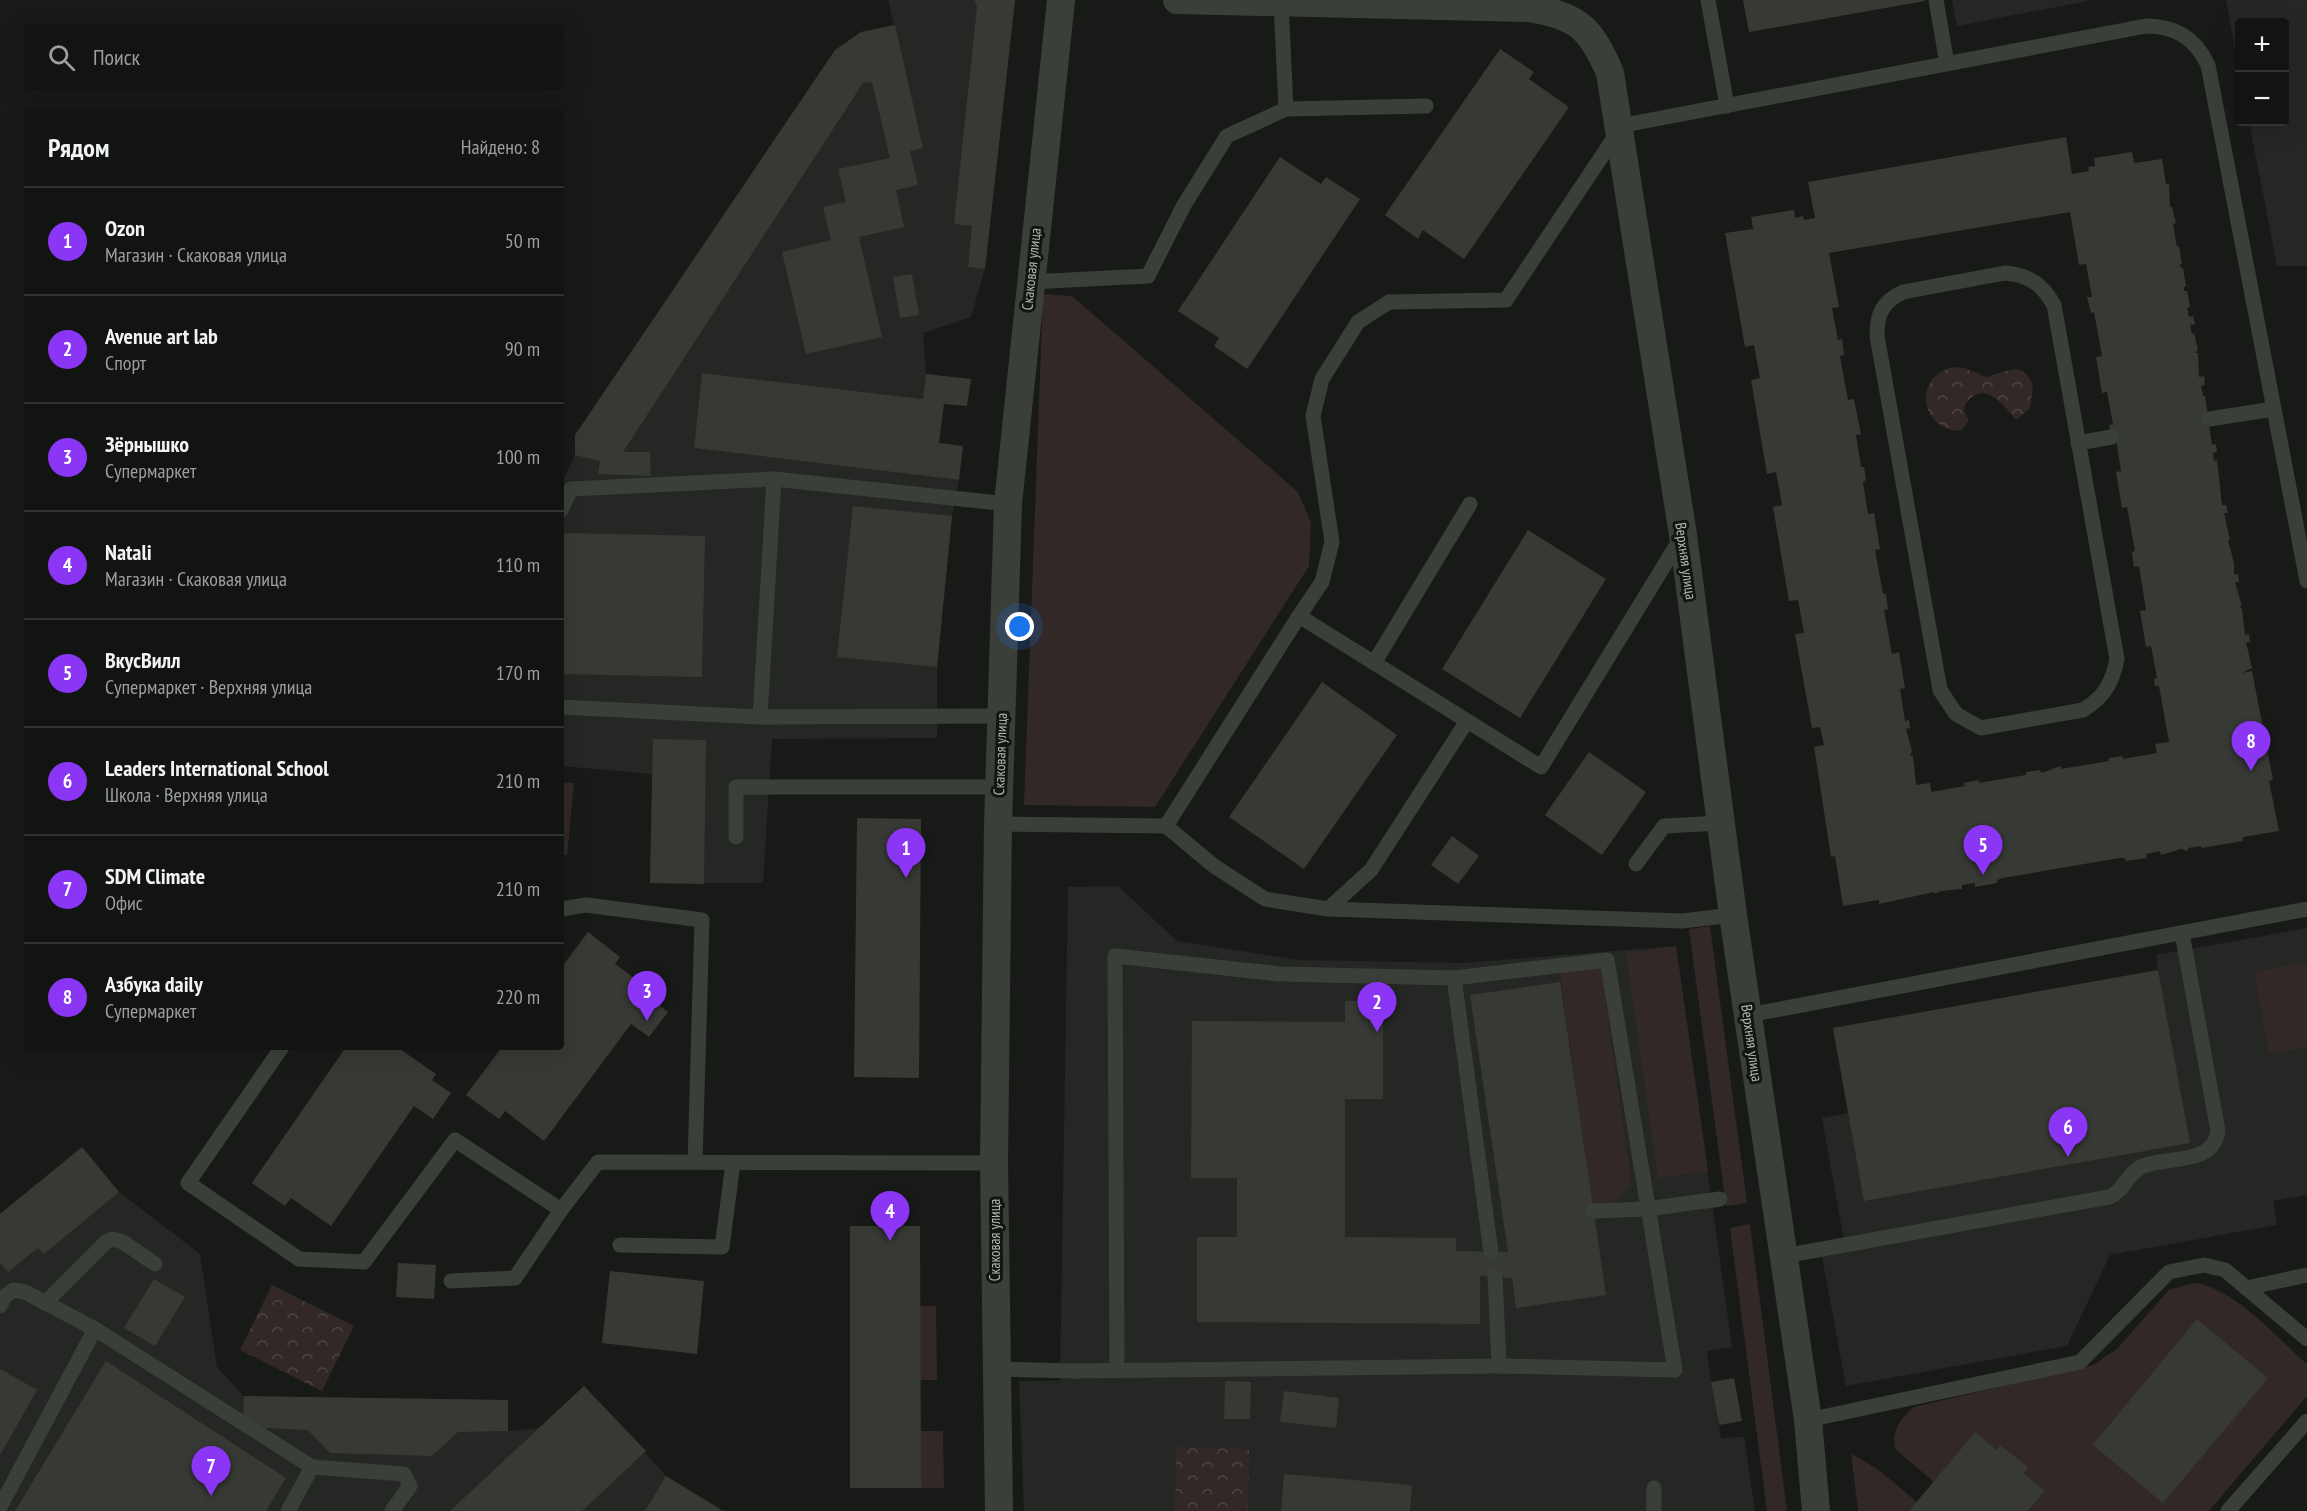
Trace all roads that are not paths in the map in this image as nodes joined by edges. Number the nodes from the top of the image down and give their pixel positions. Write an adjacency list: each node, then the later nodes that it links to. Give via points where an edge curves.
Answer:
1 (1061, 0): 11 (street, Скаковая улица)
2 (1177, 0): 5 (street, Верхняя улица)
3 (1708, 0): 8 (lane)
4 (1936, 0): 6 (lane)
5 (1281, 2): 9 (lane); 10 (street, Верхняя улица, via 1498,6 1560,13 1582,27 1598,45 1610,73)
6 (1947, 64): 8 (lane); 12 (lane, via 2146,26 2162,26 2189,37 2208,64)
7 (1426, 106): 9 (lane)
8 (1727, 106): 10 (lane)
9 (1286, 109): 11 (lane, via 1227,136 1184,206 1148,276)
10 (1619, 128): 20 (street, Верхняя улица); 22 (lane, via 1506,300 1389,302 1358,322 1322,379 1313,417 1332,542 1322,582)
11 (1029, 282): 18 (street, Скаковая улица)
12 (2274, 409): 13 (lane); 21 (lane)
13 (2209, 419)
14 (2112, 437): 15 (lane)
15 (2078, 443): 15 (lane, via 2116,659 2113,679 2097,702 2083,710 1981,728 1956,714 1940,690 1877,336 1881,308 1890,298 1914,290 2005,273 2034,280 2054,305)
16 (774, 479): 17 (lane, via 572,489); 18 (lane); 26 (lane)
17 (564, 504)
18 (1008, 504): 25 (street, Скаковая улица)
19 (1470, 504): 23 (lane)
20 (1683, 535): 27 (lane, via 1541,767); 29 (street, Верхняя улица)
21 (2307, 580)
22 (1299, 616): 23 (lane); 31 (lane)
23 (1374, 663): 27 (lane)
24 (564, 707): 26 (lane)
25 (1001, 716): 26 (lane); 28 (street, Скаковая улица)
26 (760, 717)
27 (1467, 720): 35 (lane, via 1371,870)
28 (1000, 787): 30 (street, Скаковая улица); 32 (lane, via 736,787)
29 (1720, 823): 33 (lane, via 1664,826); 37 (street, Верхняя улица)
30 (998, 824): 31 (lane); 44 (street, Скаковая улица)
31 (1166, 826): 35 (lane, via 1214,866 1265,899)
32 (736, 837)
33 (1636, 864)
34 (564, 909): 42 (lane, via 586,905 702,920)
35 (1328, 909): 37 (lane, via 1682,921)
36 (2307, 909): 38 (lane)
37 (1733, 915): 40 (street, Верхняя улица)
38 (2182, 933): 40 (lane); 51 (lane, via 2218,1131 2206,1152 2139,1167 2124,1187 2109,1197)
39 (1454, 978): 46 (lane, via 1606,960); 50 (lane); 63 (lane, via 1280,974 1114,956)
40 (1749, 1015): 51 (street, Верхняя улица)
41 (280, 1050): 47 (lane, via 188,1183 299,1259 364,1262 455,1140)
42 (695, 1162): 43 (lane); 47 (lane, via 598,1162)
43 (733, 1162): 44 (lane); 49 (lane, via 722,1246)
44 (993, 1163): 62 (street, Скаковая улица)
45 (1720, 1199): 46 (lane)
46 (1646, 1209): 48 (lane); 61 (lane, via 1675,1370)
47 (561, 1210): 55 (lane, via 515,1278)
48 (1593, 1211)
49 (620, 1245)
50 (1491, 1252)
51 (1784, 1256): 64 (street, Верхняя улица)
52 (155, 1264): 57 (lane, via 113,1239)
53 (2307, 1275): 56 (lane)
54 (1495, 1277): 61 (lane)
55 (451, 1281)
56 (2246, 1288): 60 (lane); 64 (lane, via 2225,1270 2204,1265 2169,1272 2080,1362)
57 (45, 1303): 58 (lane, via 13,1290); 59 (lane)
58 (0, 1306)
59 (94, 1329): 66 (lane); 68 (lane)
60 (2307, 1339)
61 (1499, 1366): 63 (lane)
62 (995, 1369): 63 (lane); 71 (street, Скаковая улица)
63 (1117, 1370)
64 (1808, 1420): 73 (street, Верхняя улица)
65 (2307, 1421): 74 (lane)
66 (312, 1467): 69 (lane); 70 (lane, via 404,1474 410,1486)
67 (1654, 1488): 72 (lane)
68 (0, 1508)
69 (288, 1511)
70 (392, 1511)
71 (999, 1511)
72 (1654, 1511)
73 (1816, 1511)
74 (2228, 1511)

